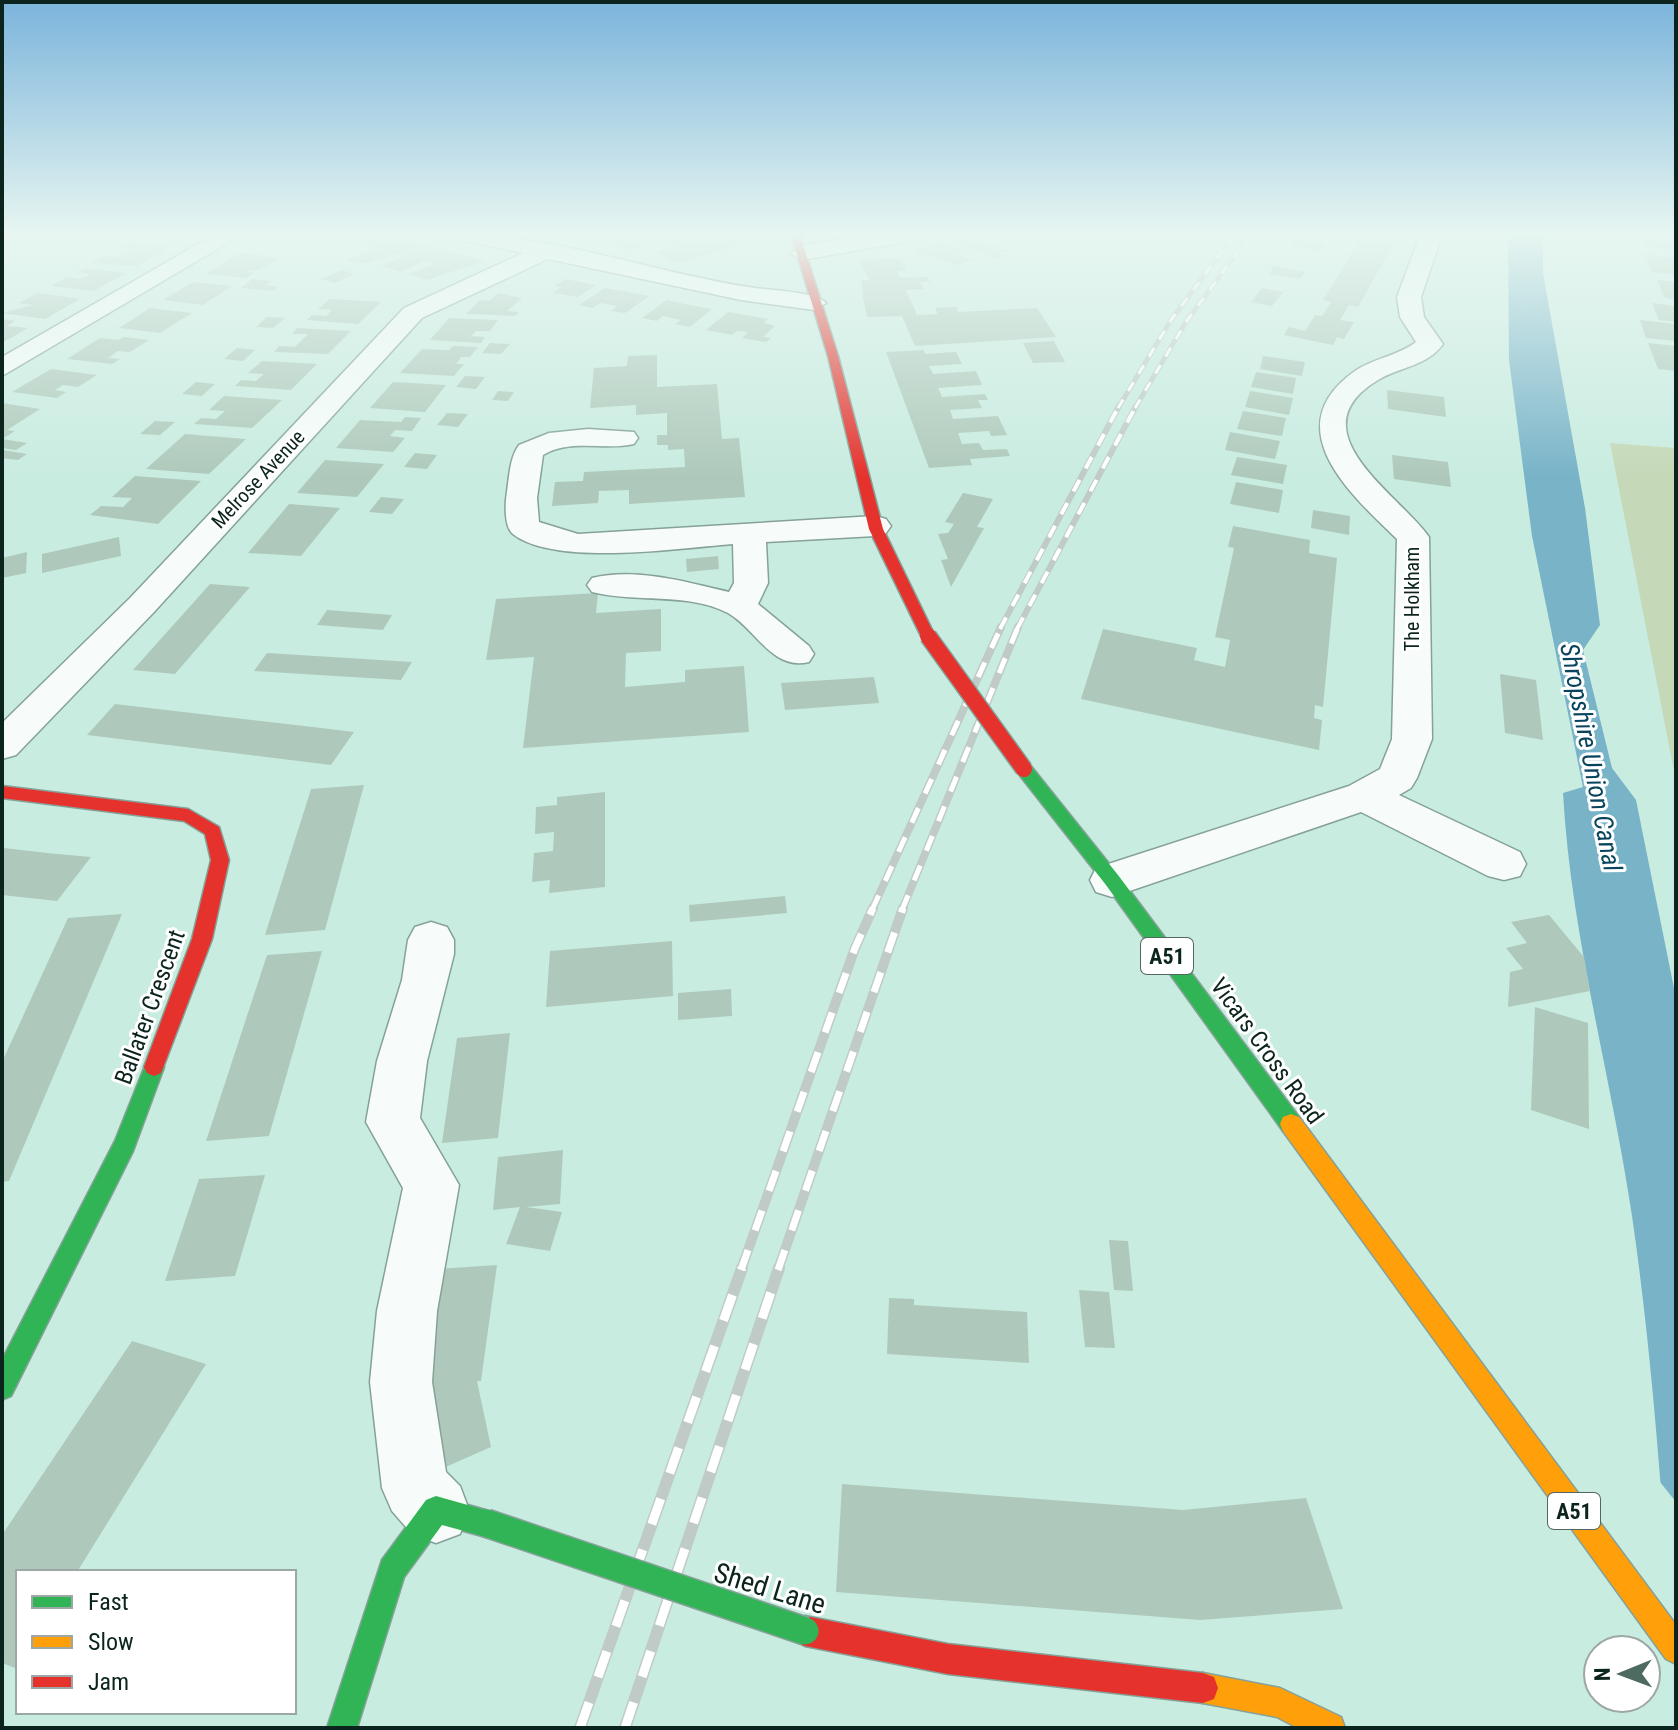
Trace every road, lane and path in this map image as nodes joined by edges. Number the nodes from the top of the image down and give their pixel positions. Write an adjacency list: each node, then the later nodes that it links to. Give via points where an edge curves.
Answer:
1 (92, 316): 5 (street)
2 (410, 316): 12 (street, Melrose Avenue, via 142,605)
3 (819, 316): 7 (main road, Vicars Cross Road / A51)
4 (1412, 316): 14 (street, The Holkham, via 1430,344 1419,355 1368,374 1341,393 1334,419 1335,450 1355,482 1413,537 1412,739 1397,778)
5 (2, 368)
6 (624, 438): 8 (street, via 537,444 529,451 521,498 524,527 578,544)
7 (875, 526): 8 (street); 16 (main road, Vicars Cross Road / A51, bridge, via 928,636)
8 (749, 534): 10 (street, via 751,583)
9 (604, 585): 10 (street, via 704,595)
10 (740, 606): 11 (street)
11 (796, 654)
12 (2, 746)
13 (2, 792): 18 (main road, Ballater Crescent, via 188,815 213,831 220,860 202,939 125,1144)
14 (1364, 796): 15 (street); 16 (street, The Holkham)
15 (1504, 864)
16 (1112, 880): 20 (main road, Vicars Cross Road / A51)
17 (431, 940): 19 (street, via 430,965 406,1044 393,1122 431,1185 407,1311 401,1382 415,1488)
18 (2, 1387)
19 (461, 1516): 21 (main road, via 392,1570); 22 (main road, Shed Lane, bridge, via 805,1631 948,1659 1194,1686 1280,1703)
20 (1674, 1647)
21 (342, 1728)
22 (1330, 1728)

